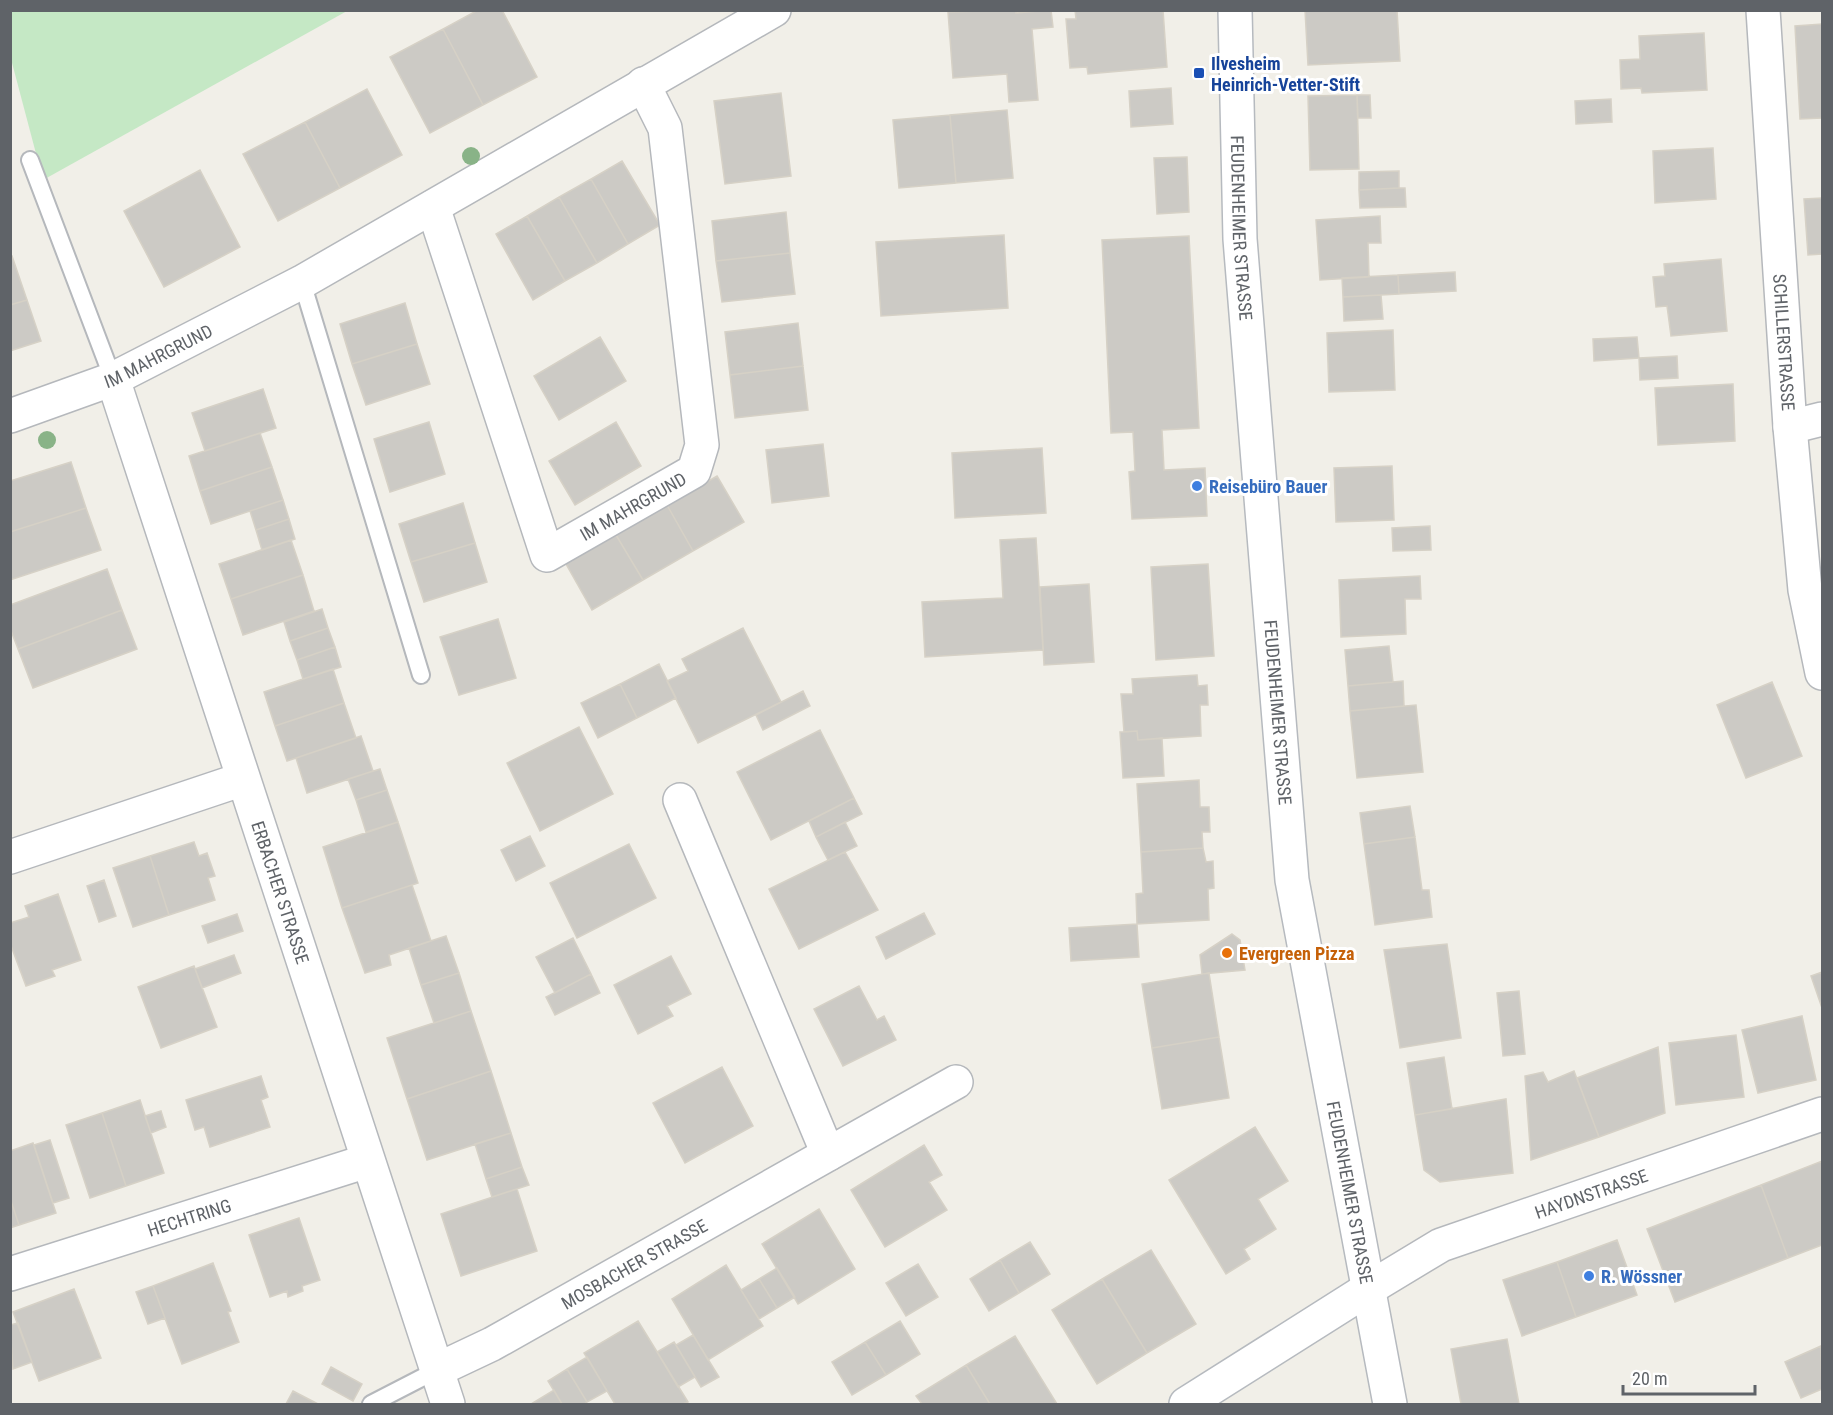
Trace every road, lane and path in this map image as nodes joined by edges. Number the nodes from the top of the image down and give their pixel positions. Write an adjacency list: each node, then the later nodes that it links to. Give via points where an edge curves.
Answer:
1 (774, 10): 4 (street, IM MAHRGRUND)
2 (1235, 10): 22 (street, FEUDENHEIMER STRASSE, via 1240,239 1292,880)
3 (1763, 10): 11 (street, SCHILLERSTRASSE)
4 (643, 84): 6 (street, IM MAHRGRUND); 6 (street, IM MAHRGRUND, via 665,128 702,445 694,471 547,555)
5 (30, 160): 8 (lane)
6 (433, 207): 7 (street, IM MAHRGRUND)
7 (302, 282): 8 (street, IM MAHRGRUND); 13 (lane)
8 (113, 379): 9 (street, IM MAHRGRUND); 14 (street, ERBACHER STRASSE)
9 (10, 417)
10 (1822, 419): 11 (street)
11 (1790, 427): 12 (street, SCHILLERSTRASSE, via 1805,590)
12 (1822, 673)
13 (421, 675)
14 (243, 779): 16 (street); 20 (street, ERBACHER STRASSE)
15 (680, 800): 19 (street)
16 (10, 857)
17 (956, 1082): 19 (street, MOSBACHER STRASSE)
18 (1822, 1114): 22 (street, HAYDNSTRASSE, via 1442,1245)
19 (828, 1154): 23 (street, MOSBACHER STRASSE, via 492,1344)
20 (367, 1161): 21 (street, HECHTRING); 23 (street, ERBACHER STRASSE)
21 (10, 1274)
22 (1368, 1288): 26 (street, HAYDNSTRASSE); 27 (street, FEUDENHEIMER STRASSE)
23 (436, 1370): 24 (lane); 25 (street, ERBACHER STRASSE)
24 (371, 1404)
25 (448, 1404)
26 (1186, 1404)
27 (1390, 1404)

